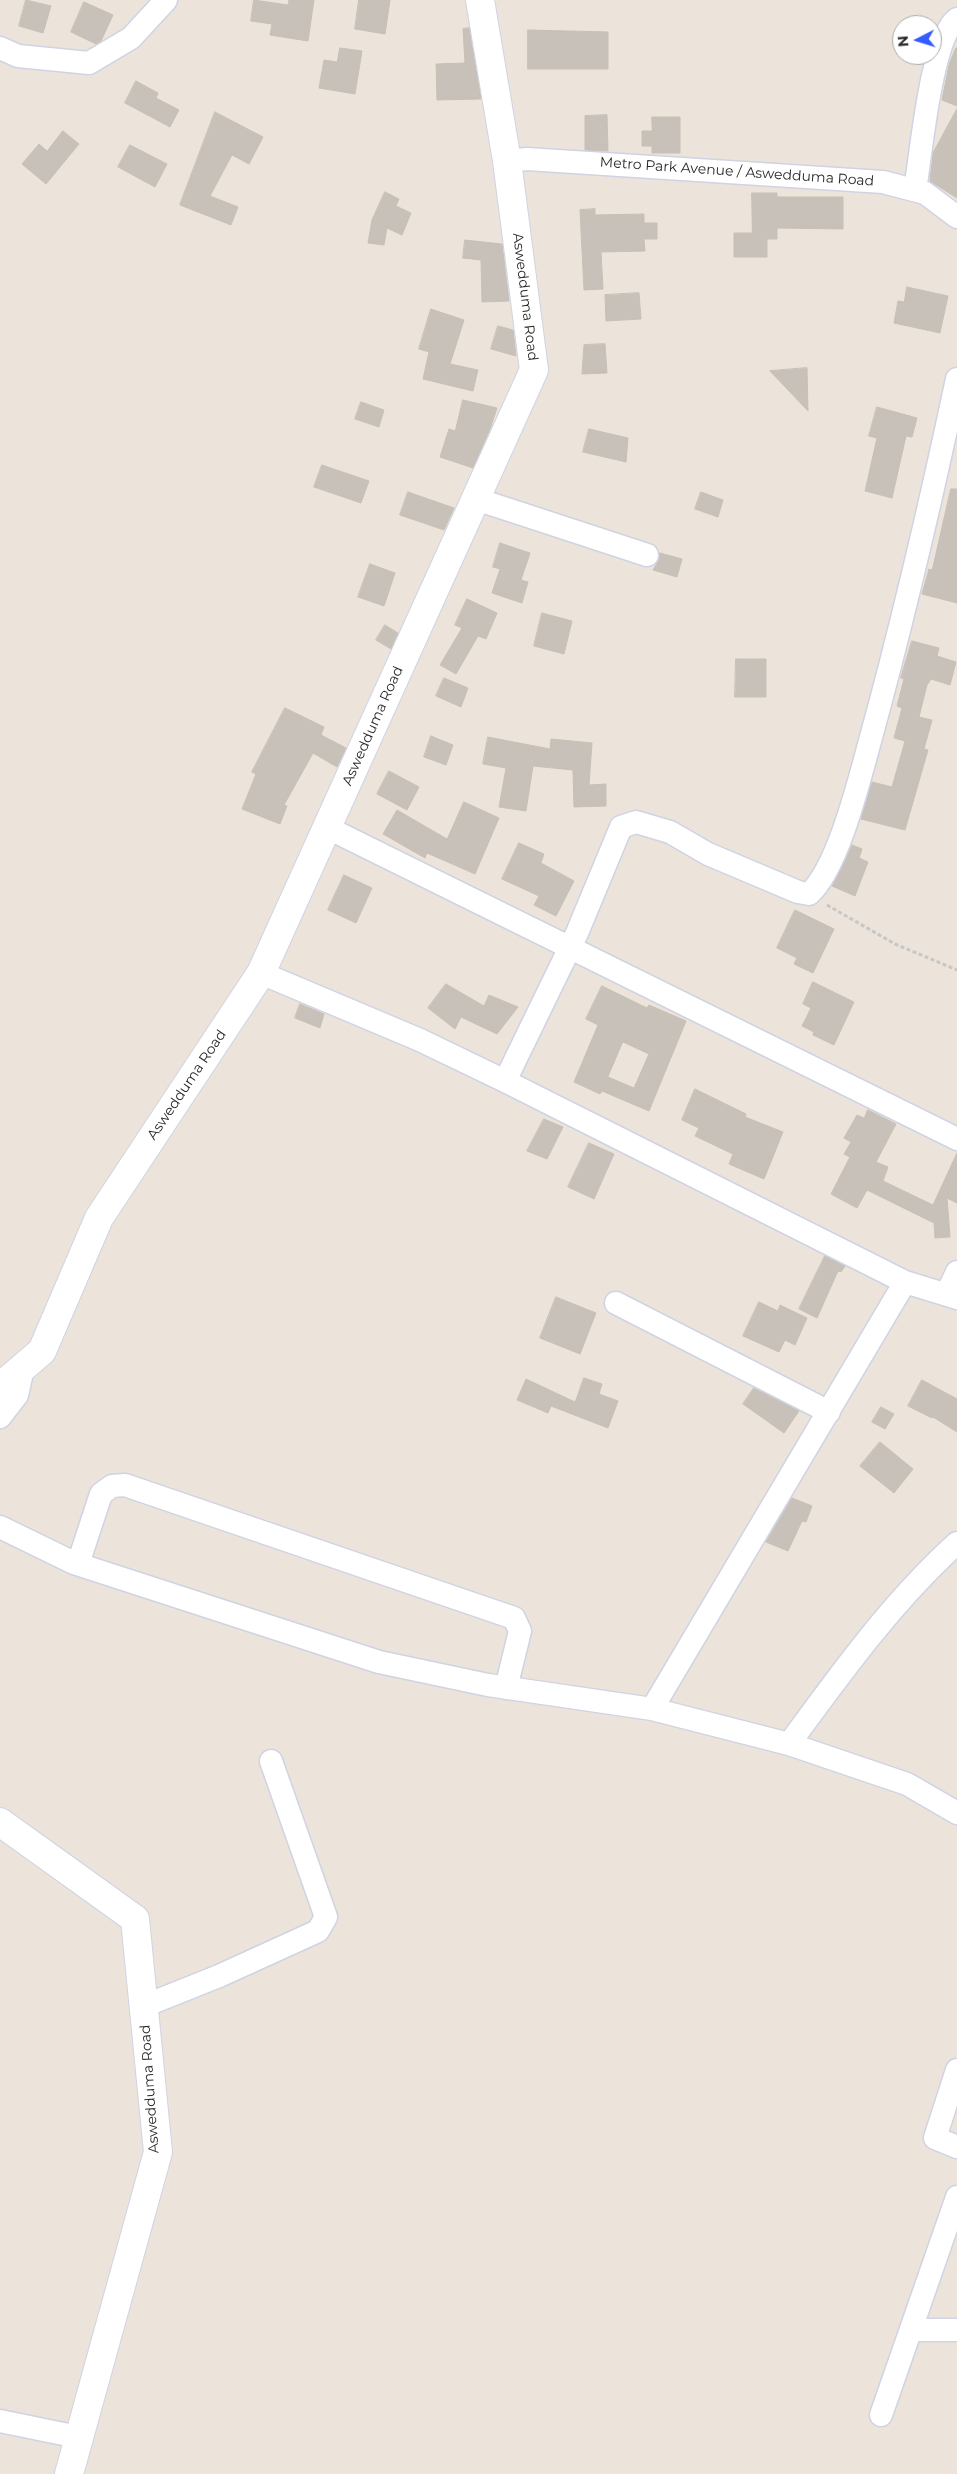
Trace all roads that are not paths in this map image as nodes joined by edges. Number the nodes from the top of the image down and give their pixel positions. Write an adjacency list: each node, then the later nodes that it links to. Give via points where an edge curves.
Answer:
1 (166, 0): 5 (street, via 131,38 90,62 18,56)
2 (480, 0): 6 (street, Aswedduma Road)
3 (957, 18): 4 (street, via 951,23)
4 (949, 44): 7 (street, via 933,77)
5 (0, 48)
6 (508, 161): 7 (street, Metro Park Avenue / Aswedduma Road, via 527,159 883,182); 10 (street, Aswedduma Road, via 534,370)
7 (915, 190): 8 (street, Metro Park Avenue / Aswedduma Road, via 925,193)
8 (957, 218)
9 (957, 379): 13 (street, via 898,639 854,799 821,883 809,894 798,892 708,854 670,832 636,822 621,827)
10 (476, 498): 11 (street); 14 (street, Aswedduma Road)
11 (647, 555)
12 (334, 831): 13 (street)
13 (569, 948): 15 (street); 16 (street)
14 (262, 973): 15 (street, via 420,1040); 21 (street, Aswedduma Road, via 99,1218 42,1352)
15 (505, 1081): 18 (street)
16 (957, 1139)
17 (957, 1272): 19 (street)
18 (905, 1282): 19 (street); 23 (street)
19 (952, 1296)
20 (616, 1303): 23 (street)
21 (23, 1368): 22 (street, Aswedduma Road); 24 (street, via 17,1395)
22 (0, 1387)
23 (830, 1412): 29 (street)
24 (0, 1416)
25 (0, 1527): 27 (street)
26 (957, 1543): 30 (street, via 922,1575 847,1664)
27 (78, 1564): 28 (street, via 379,1662); 28 (street, via 100,1494 112,1486 125,1485 514,1618 520,1631)
28 (506, 1688): 29 (street)
29 (652, 1709): 30 (street)
30 (789, 1744): 32 (street, via 907,1784)
31 (271, 1761): 34 (street, via 326,1917 318,1931)
32 (957, 1813)
33 (0, 1822): 34 (street, Aswedduma Road, via 136,1919)
34 (144, 2006): 42 (street, Aswedduma Road, via 158,2152)
35 (957, 2070): 36 (street, via 935,2138)
36 (957, 2147)
37 (957, 2197): 38 (street)
38 (911, 2330): 39 (street); 40 (street)
39 (957, 2330)
40 (882, 2415)
41 (0, 2420): 42 (street)
42 (78, 2437): 43 (street, Aswedduma Road)
43 (69, 2474)

